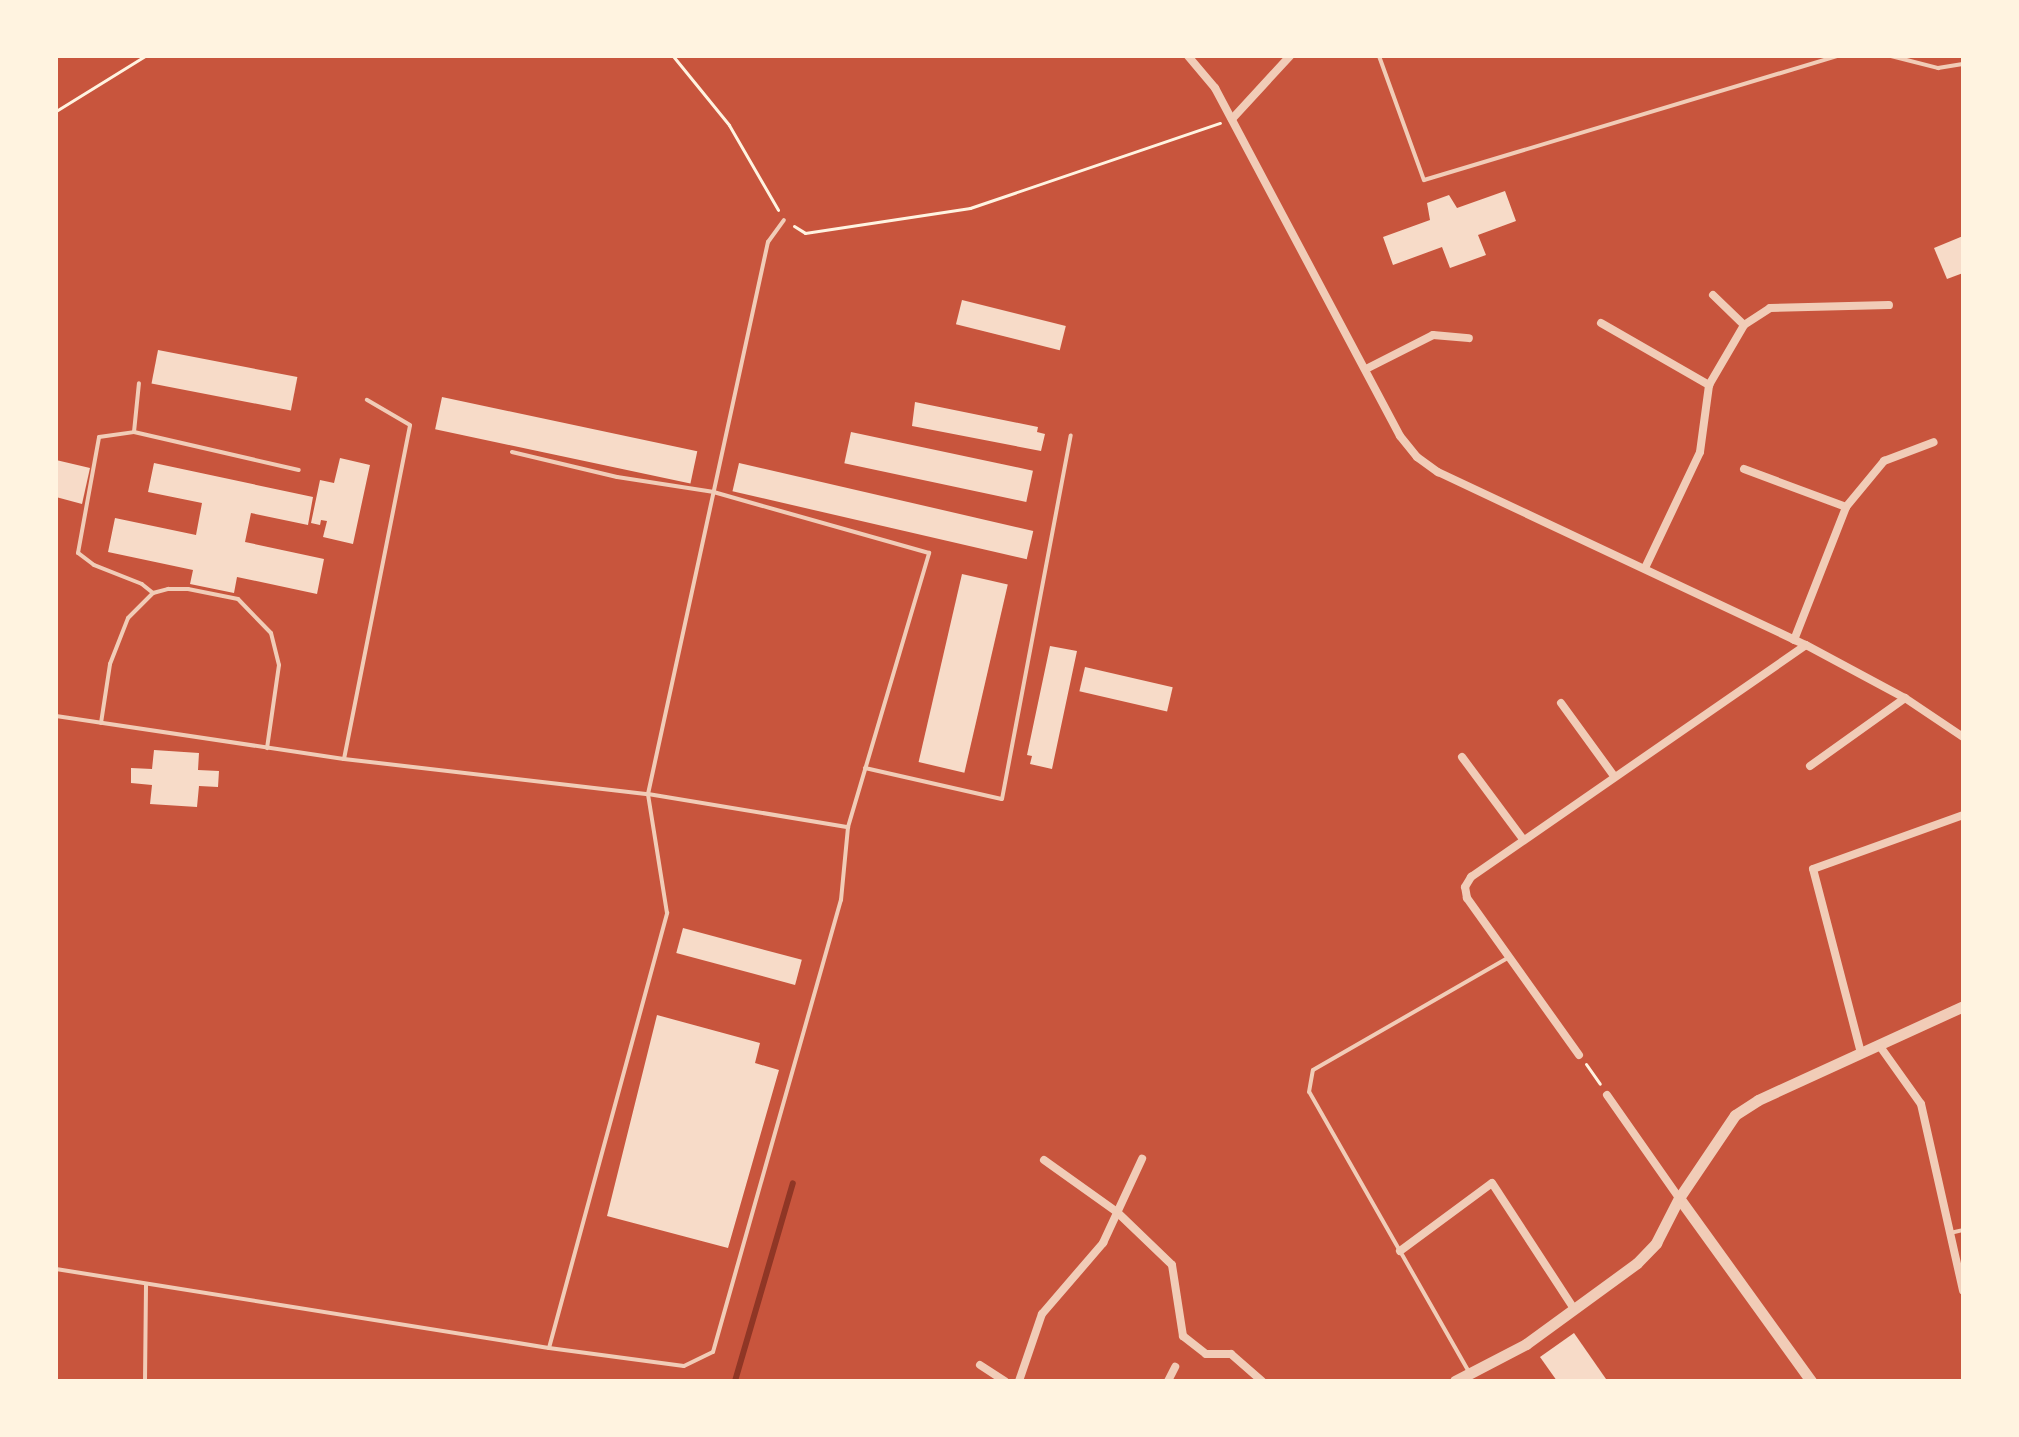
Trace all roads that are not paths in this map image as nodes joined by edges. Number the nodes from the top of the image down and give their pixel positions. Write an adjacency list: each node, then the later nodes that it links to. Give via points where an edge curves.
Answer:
1 (1188, 56): 7 (street)
2 (1290, 56): 7 (street)
3 (1379, 56): 4 (lane, via 1424,180)
4 (1837, 56)
5 (1891, 56): 6 (lane, via 1938,68)
6 (1963, 64)
7 (1232, 119): 14 (street)
8 (784, 220): 24 (lane, via 768,242)
9 (1713, 295): 12 (street)
10 (1889, 305): 12 (street, via 1770,308)
11 (1601, 323): 16 (street)
12 (1744, 325): 16 (street)
13 (1469, 338): 14 (street, via 1433,335)
14 (1366, 369): 26 (street, via 1400,436 1438,472)
15 (139, 383): 18 (lane)
16 (1709, 385): 26 (street, via 1700,452)
17 (367, 400): 37 (lane, via 410,425)
18 (134, 432): 23 (lane); 27 (lane, via 99,437 78,553)
19 (1071, 435): 39 (lane, via 1002,799)
20 (1934, 442): 25 (street, via 1884,461)
21 (512, 452): 24 (lane, via 617,477)
22 (1744, 469): 25 (street)
23 (299, 470)
24 (714, 492): 39 (lane, via 929,553); 41 (lane)
25 (1846, 507): 28 (street)
26 (1645, 568): 28 (street)
27 (153, 593): 33 (lane, via 128,618 118,641); 35 (lane, via 188,589 238,599 262,620 277,646 279,665)
28 (1794, 640): 29 (street)
29 (1806, 645): 30 (street); 40 (street)
30 (1905, 698): 34 (street); 38 (street)
31 (1561, 703): 40 (street)
32 (56, 716): 33 (lane)
33 (101, 723): 35 (lane)
34 (1963, 737)
35 (267, 748): 37 (lane)
36 (1462, 757): 44 (street)
37 (344, 759): 41 (lane)
38 (1810, 766)
39 (865, 768): 43 (lane)
40 (1614, 776): 44 (street)
41 (648, 794): 43 (lane); 62 (lane, via 667,913)
42 (1963, 815): 48 (street, via 1813,869)
43 (848, 827): 62 (lane, via 841,900 713,1352 684,1366)
44 (1523, 839): 45 (street, via 1465,887 1467,898)
45 (1510, 957): 49 (street); 57 (lane, via 1313,1070 1309,1092)
46 (1963, 1006): 47 (street)
47 (1879, 1045): 48 (street); 56 (street, via 1921,1104)
48 (1861, 1053): 53 (street, via 1735,1115)
49 (1579, 1055)
50 (1607, 1095): 53 (street)
51 (1142, 1159): 54 (street)
52 (1044, 1160): 54 (street)
53 (1679, 1198): 61 (street, via 1656,1243); 72 (street)
54 (1117, 1212): 68 (street, via 1103,1243 1042,1314); 70 (street, via 1172,1265 1183,1336 1206,1354 1231,1354)
55 (1963, 1230): 56 (lane)
56 (1950, 1233): 60 (street)
57 (1400, 1251): 61 (street, via 1492,1183); 65 (lane)
58 (56, 1269): 59 (lane)
59 (146, 1284): 62 (lane); 66 (lane)
60 (1963, 1290)
61 (1574, 1309): 65 (street, via 1526,1344)
62 (549, 1348)
63 (980, 1365): 67 (street)
64 (1175, 1367): 69 (street)
65 (1469, 1372): 71 (street)
66 (145, 1381)
67 (1005, 1381)
68 (1019, 1381)
69 (1168, 1381)
70 (1262, 1381)
71 (1455, 1381)
72 (1811, 1381)

